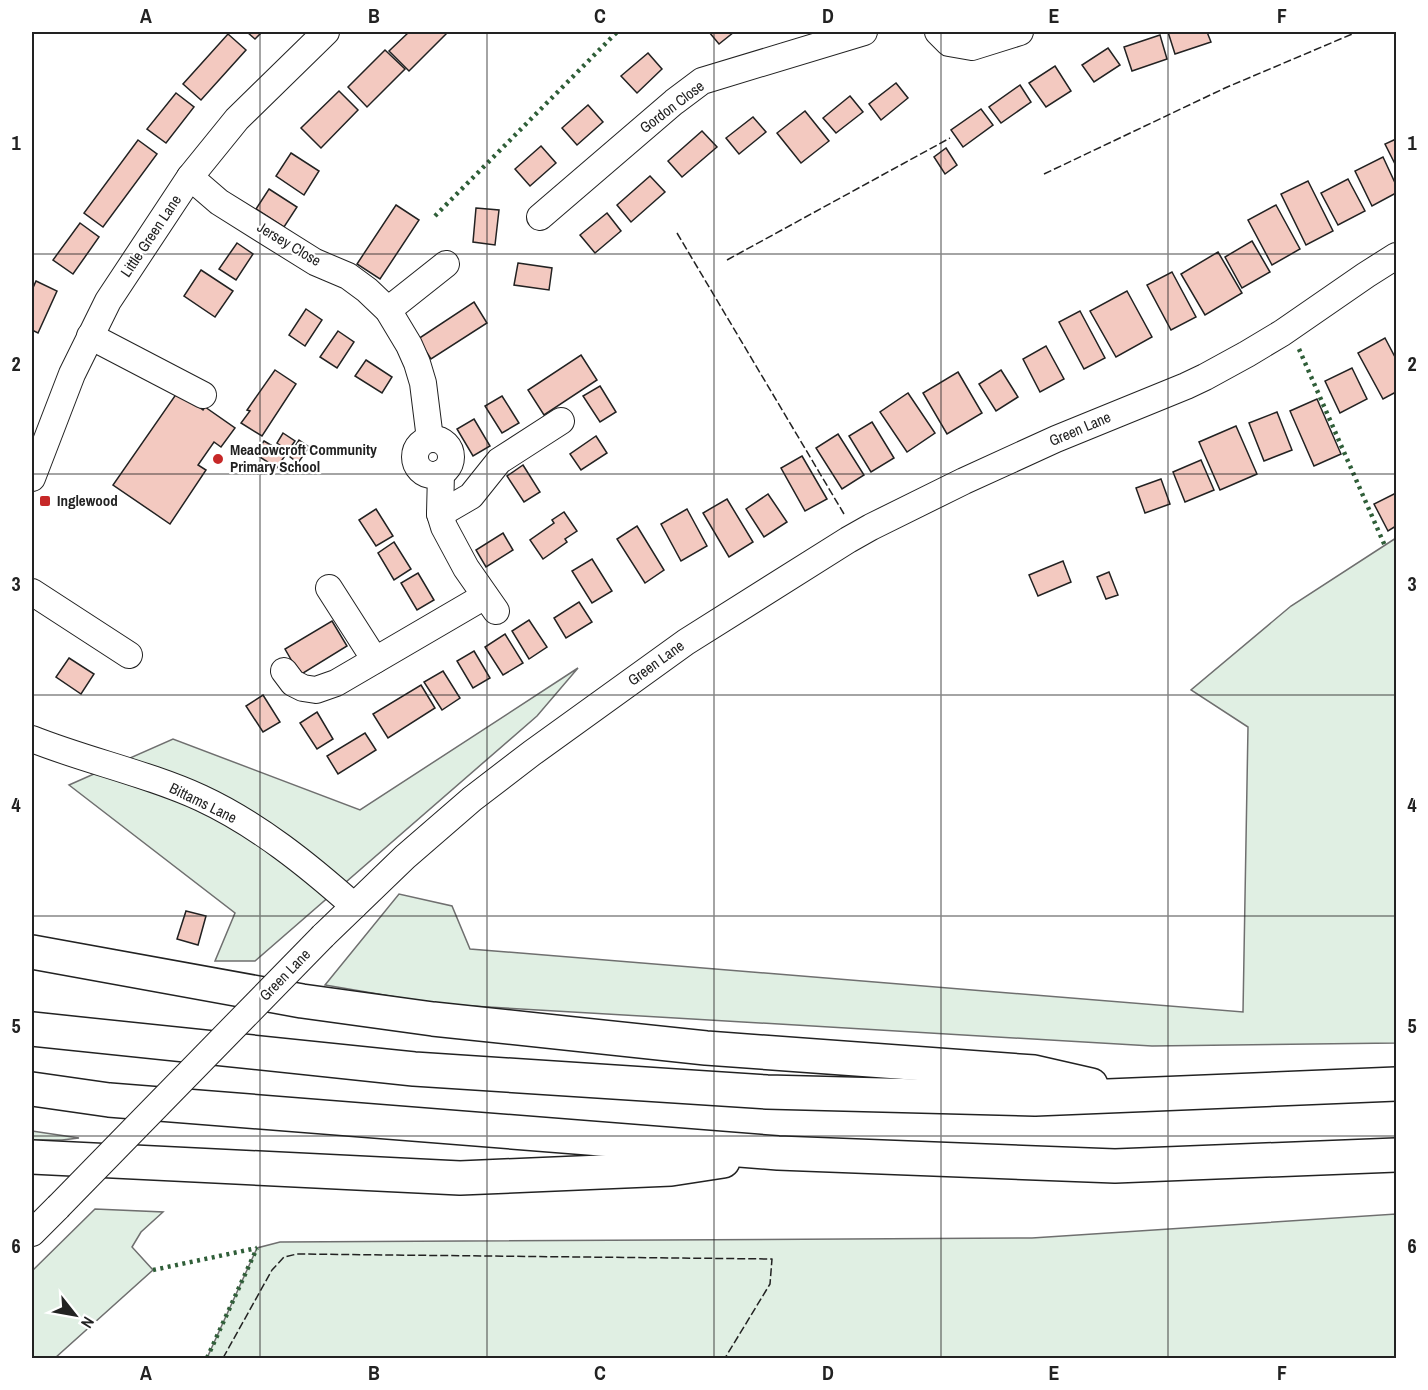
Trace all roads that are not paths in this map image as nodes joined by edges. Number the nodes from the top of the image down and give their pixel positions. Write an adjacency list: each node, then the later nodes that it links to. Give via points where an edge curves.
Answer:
1 (326, 32): 5 (street, Little Green Lane, via 237,119)
2 (864, 32): 6 (street, Gordon Close, via 702,81)
3 (938, 32): 4 (street, via 949,43 972,47)
4 (1020, 32)
5 (190, 177): 9 (street, Jersey Close, via 219,202 315,262 348,276); 10 (street, Little Green Lane, via 108,301)
6 (541, 217)
7 (1396, 256): 21 (street, Green Lane, via 1273,339 1186,386 859,524 532,753 472,799)
8 (446, 264): 9 (street)
9 (388, 310): 14 (street, Jersey Close, via 417,363 430,439 446,444 450,452 451,460 441,473)
10 (90, 336): 11 (street); 13 (street, Little Green Lane)
11 (202, 395)
12 (561, 421): 14 (street, via 499,461 471,496)
13 (32, 478)
14 (440, 514): 18 (street, Jersey Close, via 466,568 490,604)
15 (329, 588): 18 (street)
16 (32, 592): 17 (street, via 94,619)
17 (129, 655)
18 (375, 660): 19 (street, Jersey Close, via 316,690 293,683)
19 (284, 671)
20 (32, 739): 21 (street, Bittams Lane, via 201,798 293,855)
21 (354, 906): 30 (street, Green Lane, bridge)
22 (32, 952): 26 (highway, via 291,999 433,1019 706,1048 1034,1072)
23 (32, 1029): 26 (highway, via 414,1069 767,1092 1035,1099)
24 (1396, 1084): 26 (highway)
25 (32, 1089): 27 (highway, via 109,1100)
26 (1134, 1096)
27 (778, 1153): 28 (highway, via 1115,1166); 29 (highway, via 671,1169 460,1178)
28 (1396, 1155)
29 (32, 1157)
30 (32, 1233)

